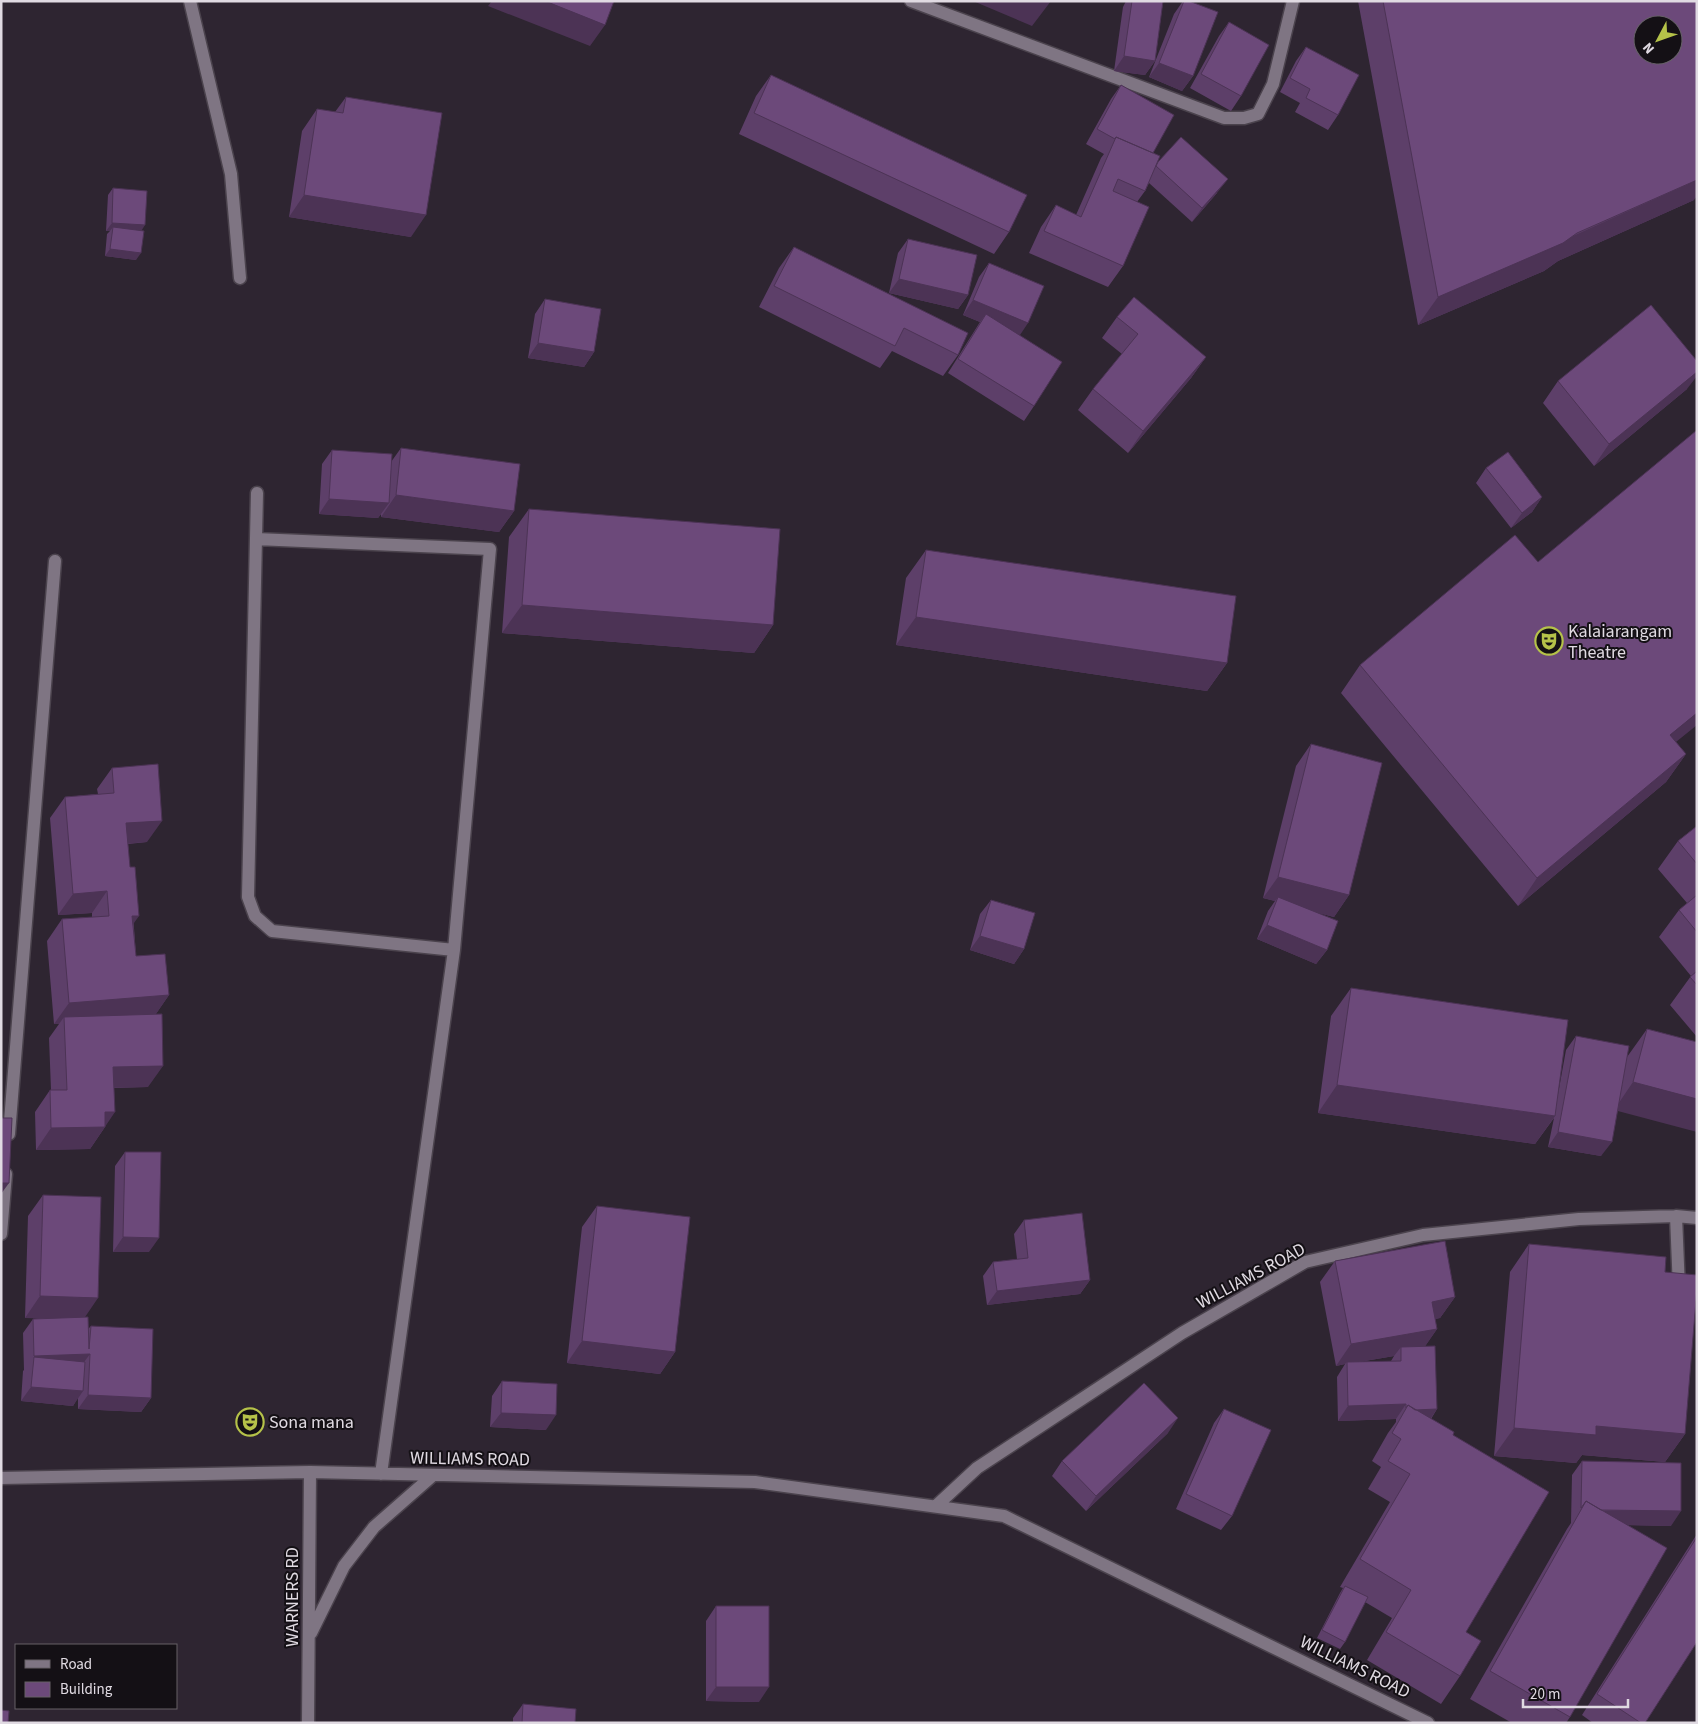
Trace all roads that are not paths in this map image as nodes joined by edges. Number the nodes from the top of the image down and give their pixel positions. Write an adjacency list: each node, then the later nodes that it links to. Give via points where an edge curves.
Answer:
1 (190, 1): 4 (street, via 231,174)
2 (911, 1): 3 (street, via 1224,118 1244,118 1258,114 1273,84)
3 (1293, 1)
4 (240, 278)
5 (258, 493): 6 (street)
6 (256, 539): 8 (street, via 248,897 255,916 272,931); 8 (street, via 490,549)
7 (55, 561): 9 (street)
8 (454, 950): 16 (street)
9 (8, 1145)
10 (7, 1164): 13 (street)
11 (1676, 1216): 12 (street, WILLIAMS ROAD); 14 (street); 19 (street, WILLIAMS ROAD, via 1579,1219 1422,1235 1305,1262 1182,1333 985,1462)
12 (1697, 1218)
13 (1, 1234)
14 (1679, 1306)
15 (310, 1472): 16 (street, WILLIAMS ROAD); 18 (street, WILLIAMS ROAD); 20 (street, WARNERS RD)
16 (381, 1474): 17 (street, WILLIAMS ROAD)
17 (431, 1477): 19 (street, WILLIAMS ROAD, via 755,1482); 20 (street, via 374,1527 344,1566)
18 (1, 1478)
19 (936, 1506): 22 (street, WILLIAMS ROAD, via 1004,1516)
20 (309, 1637): 21 (street, WARNERS RD)
21 (308, 1723)
22 (1428, 1723)

